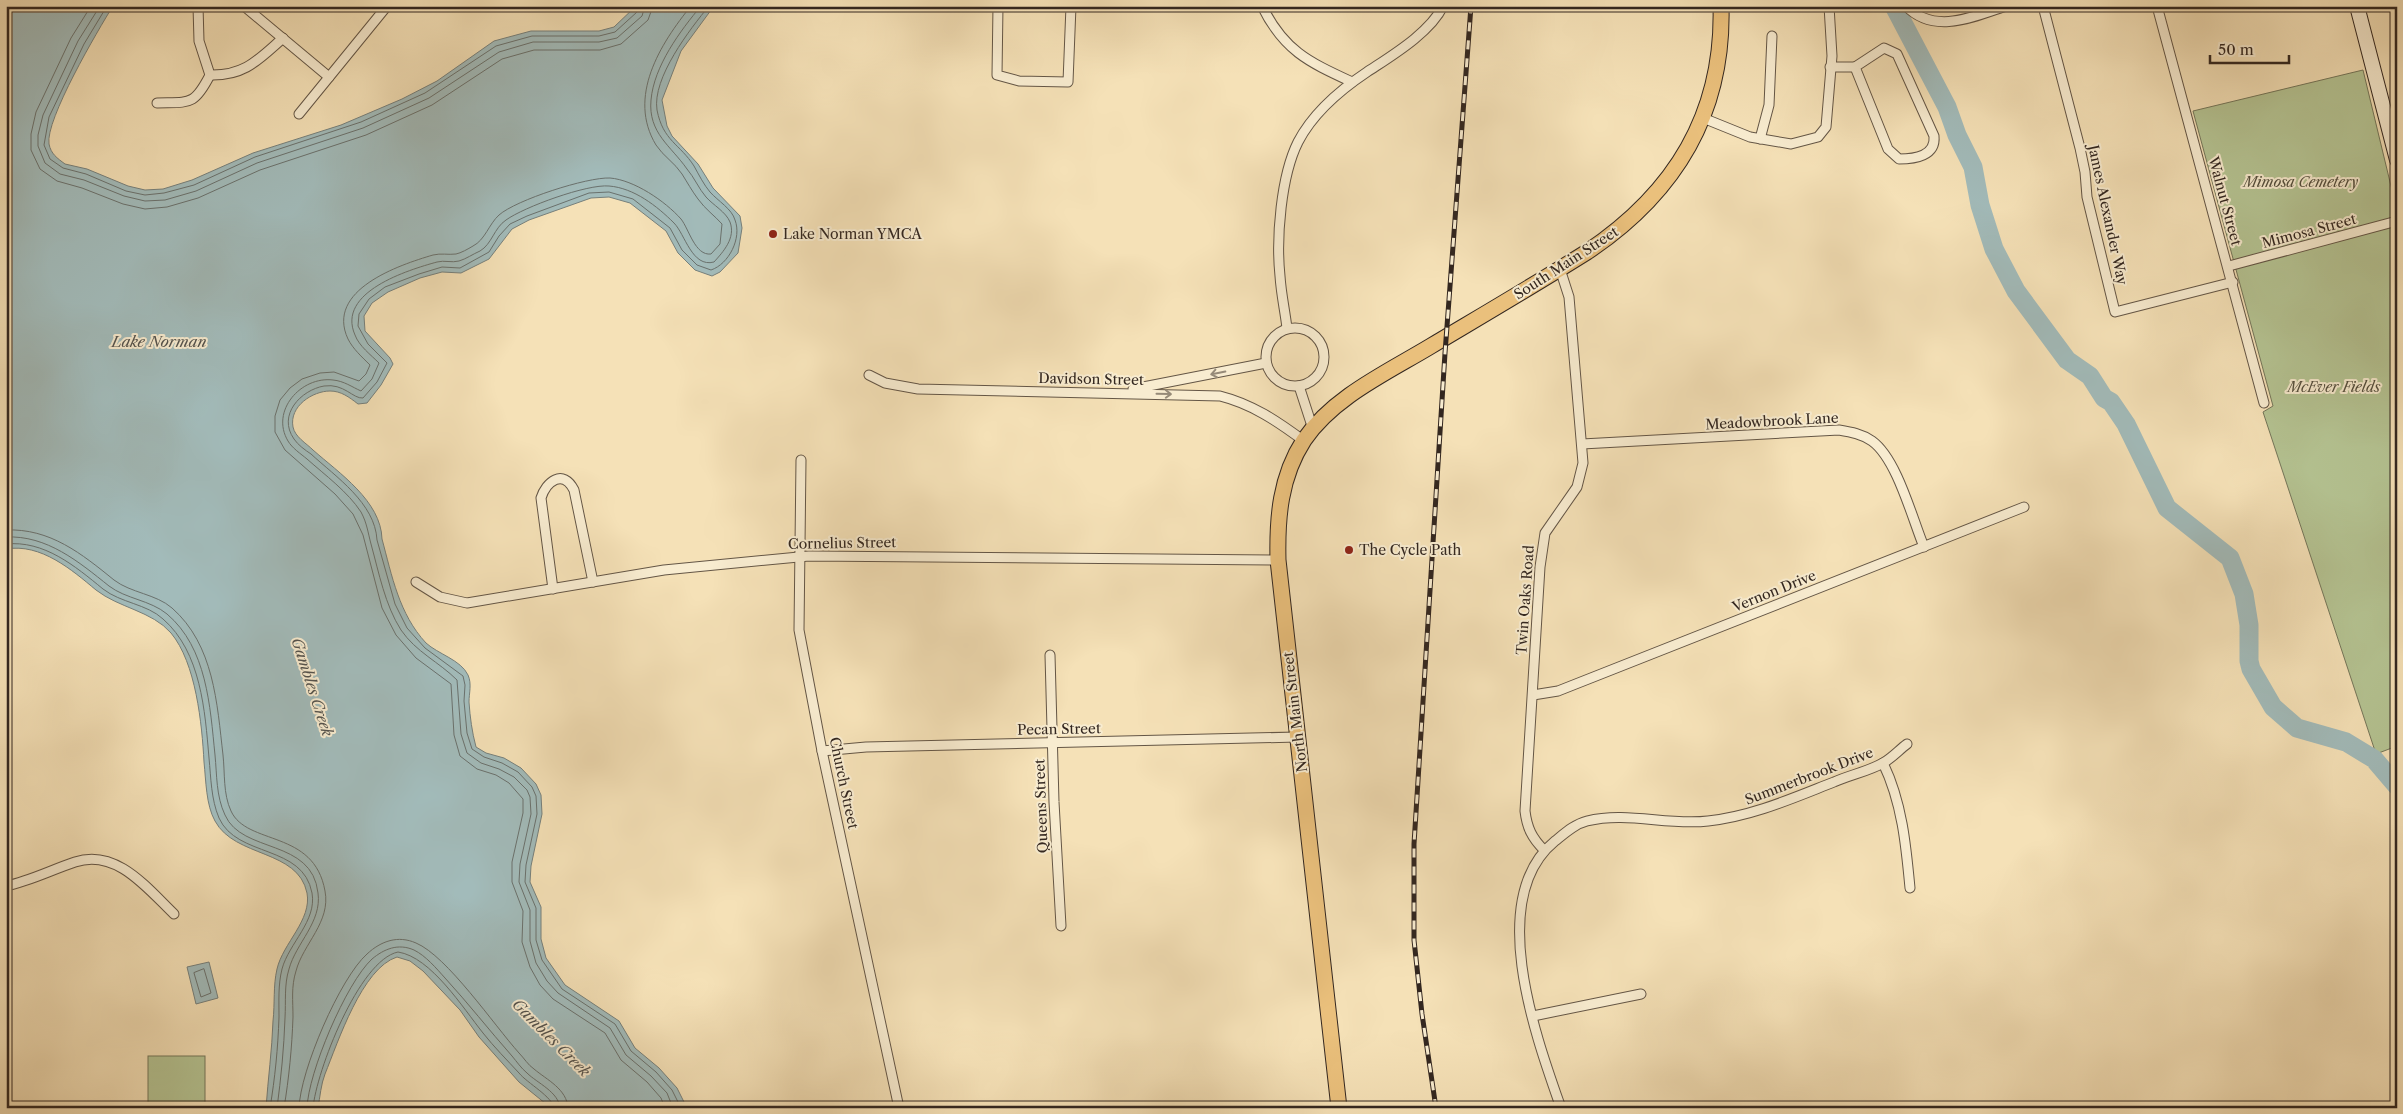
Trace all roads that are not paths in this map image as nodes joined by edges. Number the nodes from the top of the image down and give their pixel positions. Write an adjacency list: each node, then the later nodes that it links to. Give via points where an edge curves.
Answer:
1 (198, 6): 19 (street, via 199,42)
2 (244, 6): 16 (street)
3 (387, 6): 20 (street)
4 (998, 6): 5 (street, via 997,75 1019,81 1068,82)
5 (1071, 6)
6 (1262, 6): 21 (street, via 1279,34 1302,57)
7 (1443, 6): 21 (street, via 1439,14 1407,44)
8 (1721, 6): 24 (main road, South Main Street, via 1719,61)
9 (1829, 6): 17 (street)
10 (1906, 6): 11 (street, via 1915,16 1939,23 1960,21)
11 (2006, 6)
12 (2043, 6): 30 (street, James Alexander Way, via 2080,148 2089,205 2115,312)
13 (2157, 6): 28 (street, Walnut Street)
14 (2357, 6): 26 (street)
15 (1772, 36): 25 (street, via 1769,105)
16 (283, 38): 19 (street, via 246,68 232,74); 20 (street)
17 (1830, 67): 18 (street); 25 (street, via 1826,127 1818,137 1791,144)
18 (1855, 67): 18 (street, via 1884,48 1897,54 1934,136 1932,150 1923,156 1899,159 1888,149)
19 (210, 75): 22 (street, via 199,96 190,102)
20 (329, 77): 23 (street)
21 (1352, 82): 31 (street, via 1320,111 1298,142 1282,192 1278,243)
22 (157, 104)
23 (299, 114)
24 (1703, 118): 25 (street); 29 (main road, South Main Street, via 1674,170 1646,205 1613,235)
25 (1760, 139)
26 (2397, 160)
27 (2397, 221): 28 (street, Mimosa Street)
28 (2229, 266): 30 (street, Walnut Street)
29 (1560, 270): 33 (main road, South Main Street); 39 (street, Twin Oaks Road, via 1569,298)
30 (2233, 282): 37 (street, Walnut Street)
31 (1287, 328): 32 (street, via 1270,341); 35 (street, via 1310,332 1324,351 1324,363 1319,374)
32 (1266, 363): 35 (street, via 1274,378 1290,386); 36 (street, one-way to 36)
33 (1397, 366): 38 (main road, North Main Street, via 1339,404)
34 (869, 375): 36 (street, Davidson Street, via 885,383 918,389)
35 (1299, 386): 38 (street)
36 (1115, 393): 38 (street, Davidson Street, one-way to 38, via 1220,396 1237,400)
37 (2264, 403)
38 (1308, 435): 44 (main road, North Main Street, via 1289,471 1279,505)
39 (1582, 444): 42 (street, Meadowbrook Lane, via 1839,430 1860,434 1885,455); 49 (street, Twin Oaks Road, via 1580,480 1548,526 1543,540)
40 (801, 460): 43 (street, Church Street)
41 (2024, 507): 42 (street, Vernon Drive)
42 (1924, 546): 49 (street, Vernon Drive, via 1558,691)
43 (800, 557): 44 (street, Cornelius Street, via 880,555); 46 (street, Cornelius Street, via 672,569); 53 (street, Church Street, via 799,630)
44 (1278, 560): 50 (main road, North Main Street)
45 (416, 582): 47 (street, Cornelius Street, via 440,597 467,603)
46 (593, 582): 47 (street, Cornelius Street); 47 (street, via 574,490 571,484 560,479 551,481 544,488 541,498)
47 (553, 590)
48 (1050, 655): 51 (street, Queens Street)
49 (1533, 695): 55 (street, Twin Oaks Road, via 1525,811 1531,835)
50 (1297, 737): 51 (street, Pecan Street); 63 (main road, North Main Street)
51 (1052, 743): 53 (street, Pecan Street); 59 (street, Queens Street)
52 (1907, 744): 54 (street, Summerbrook Drive)
53 (822, 751): 62 (street, Church Street)
54 (1883, 763): 55 (street, Summerbrook Drive, via 1774,806 1729,818 1683,822 1621,818 1585,822); 57 (street, via 1904,826)
55 (1544, 850): 61 (street, Summerbrook Drive, via 1530,871 1521,898 1519,919 1522,962)
56 (6, 886): 58 (street, via 42,876 77,861 99,859 132,874)
57 (1910, 888)
58 (174, 914)
59 (1061, 926)
60 (1640, 994): 61 (street)
61 (1533, 1016): 64 (street, Summerbrook Drive)
62 (899, 1108)
63 (1338, 1108)
64 (1561, 1108)

